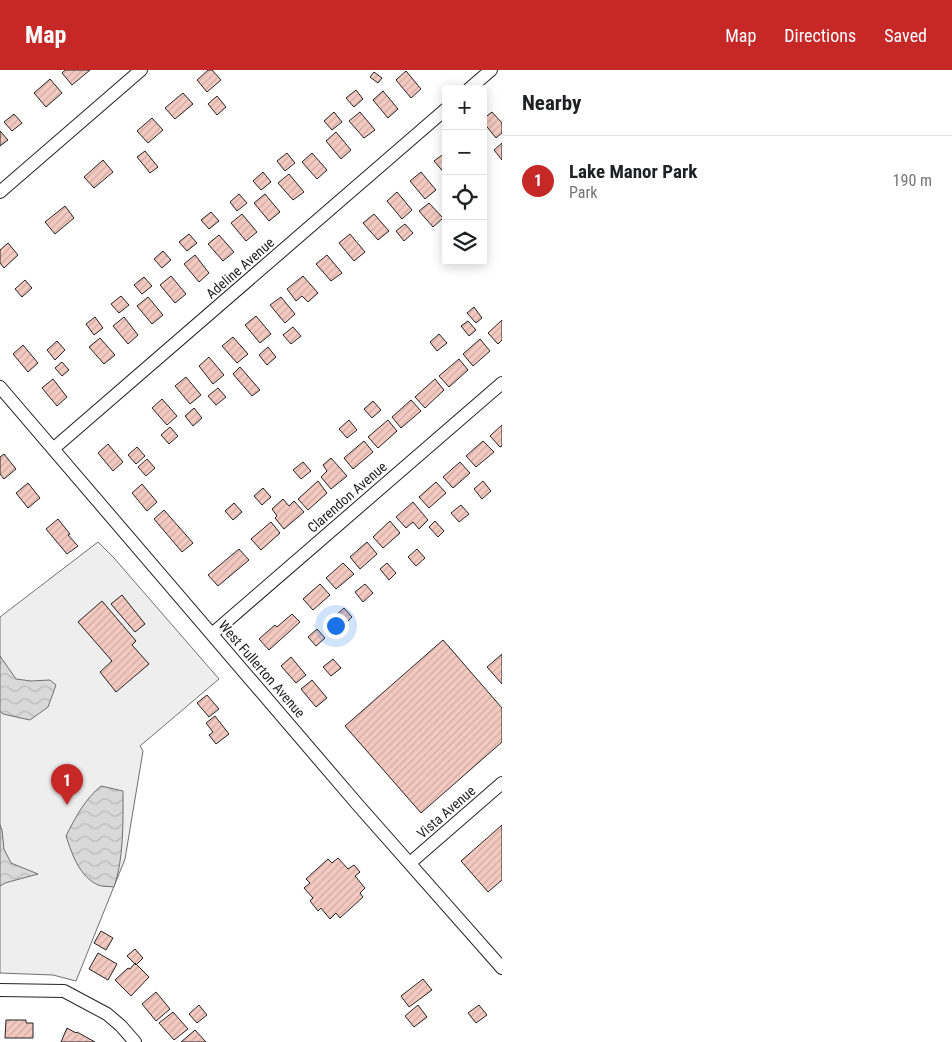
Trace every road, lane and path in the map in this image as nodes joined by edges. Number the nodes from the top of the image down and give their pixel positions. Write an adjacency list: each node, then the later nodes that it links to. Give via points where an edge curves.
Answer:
1 (141, 70): 5 (street)
2 (490, 70): 3 (street)
3 (473, 85)
4 (442, 112): 8 (street, Adeline Avenue)
5 (0, 192)
6 (502, 383): 9 (street, Clarendon Avenue)
7 (0, 387): 8 (street, West Fullerton Avenue)
8 (53, 449): 9 (street, West Fullerton Avenue)
9 (212, 634): 11 (street, West Fullerton Avenue)
10 (502, 783): 11 (street, Vista Avenue)
11 (410, 863): 12 (street, West Fullerton Avenue)
12 (502, 968)
13 (0, 990): 14 (street, via 64,991 107,1014)
14 (135, 1042)

